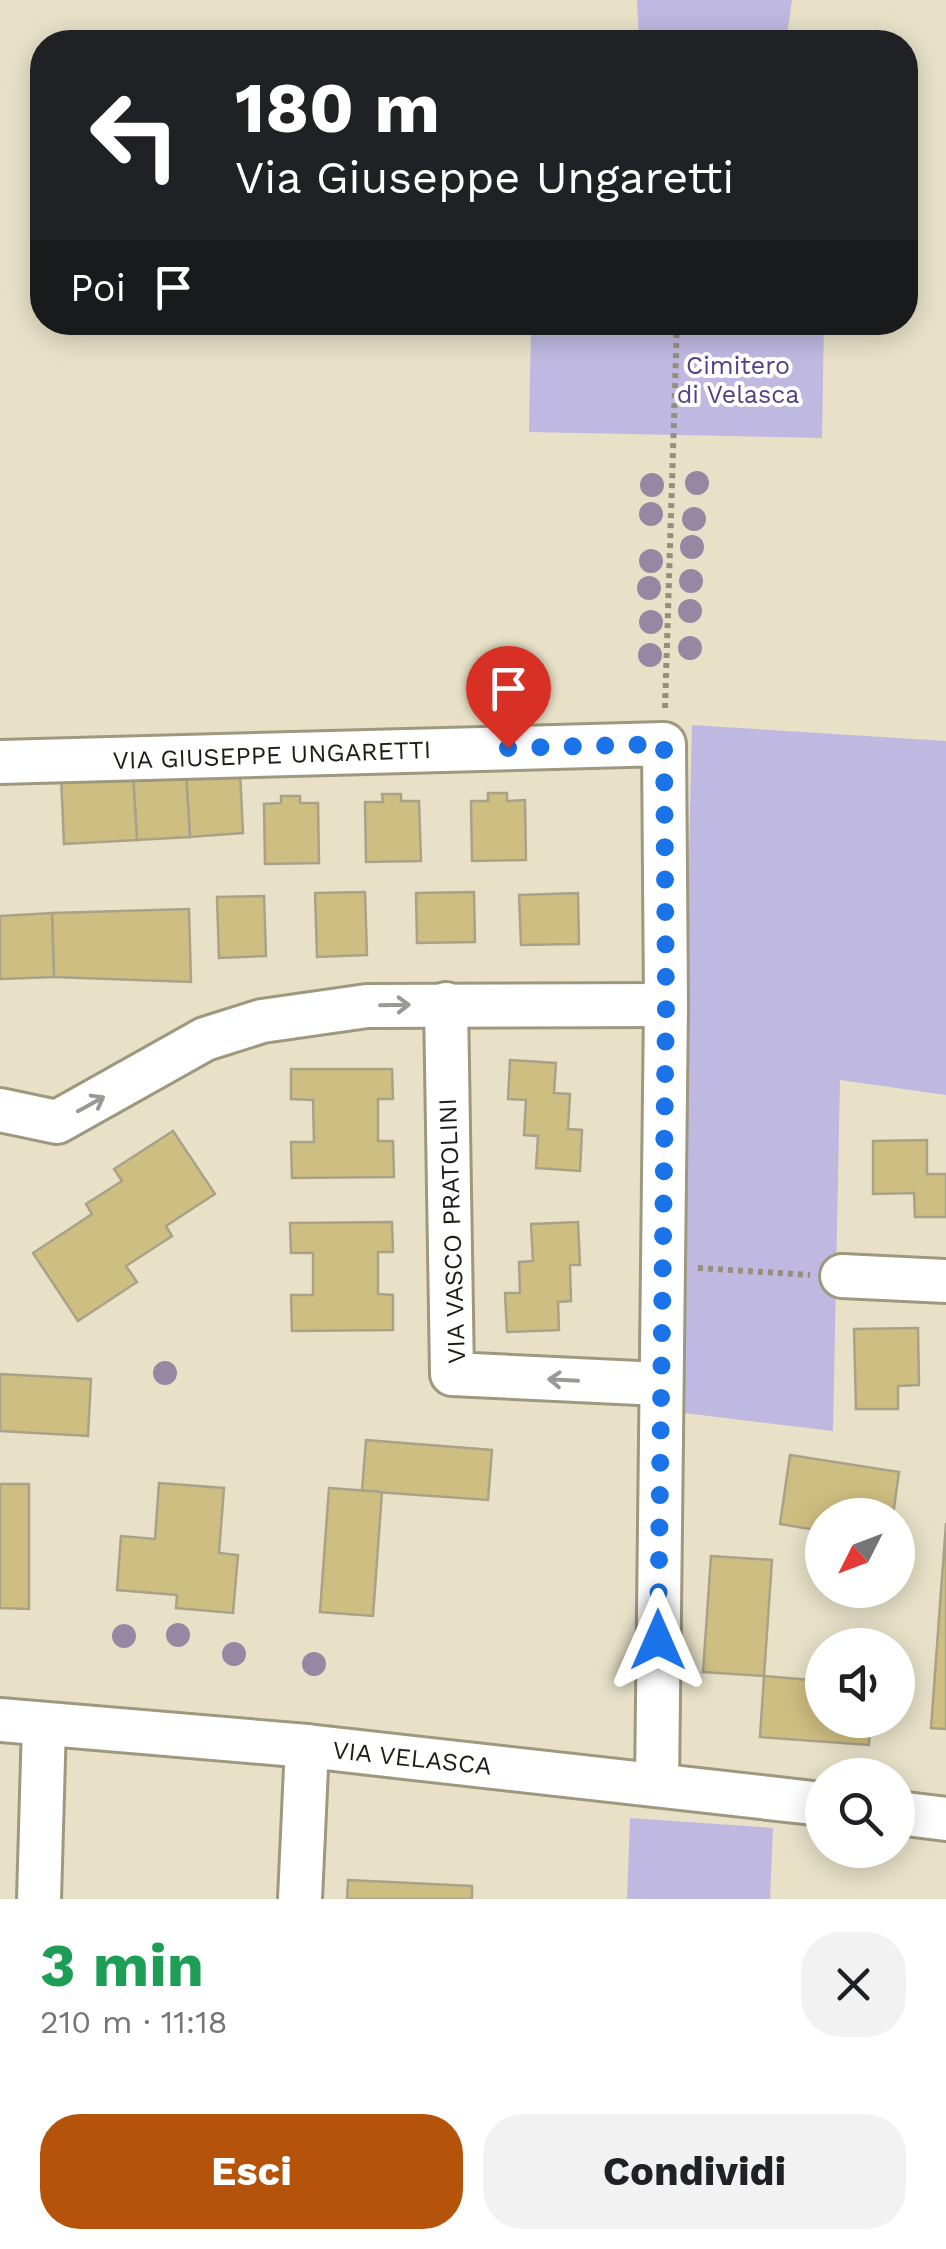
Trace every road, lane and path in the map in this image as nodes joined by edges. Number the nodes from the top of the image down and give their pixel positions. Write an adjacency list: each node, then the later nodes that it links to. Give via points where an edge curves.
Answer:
1 (677, 335): 2 (path)
2 (664, 744): 3 (street, VIA GIUSEPPE UNGARETTI); 5 (street)
3 (0, 762)
4 (446, 1004): 5 (street); 6 (street, one-way to 4, via 57,1122 205,1038 262,1022 367,1006); 10 (street, VIA VASCO PRATOLINI, one-way to 4, via 452,1374)
5 (666, 1005): 7 (street)
6 (0, 1110)
7 (662, 1266): 8 (path); 10 (street)
8 (842, 1276): 9 (street)
9 (946, 1281)
10 (660, 1384): 14 (street)
11 (0, 1720): 12 (street, VIA VELASCA)
12 (44, 1724): 13 (street, VIA VELASCA); 18 (street)
13 (307, 1746): 14 (street, VIA VELASCA); 19 (street)
14 (657, 1785): 15 (street, VIA VELASCA)
15 (805, 1802)
16 (915, 1814): 17 (street)
17 (946, 1819)
18 (39, 1899)
19 (300, 1899)

